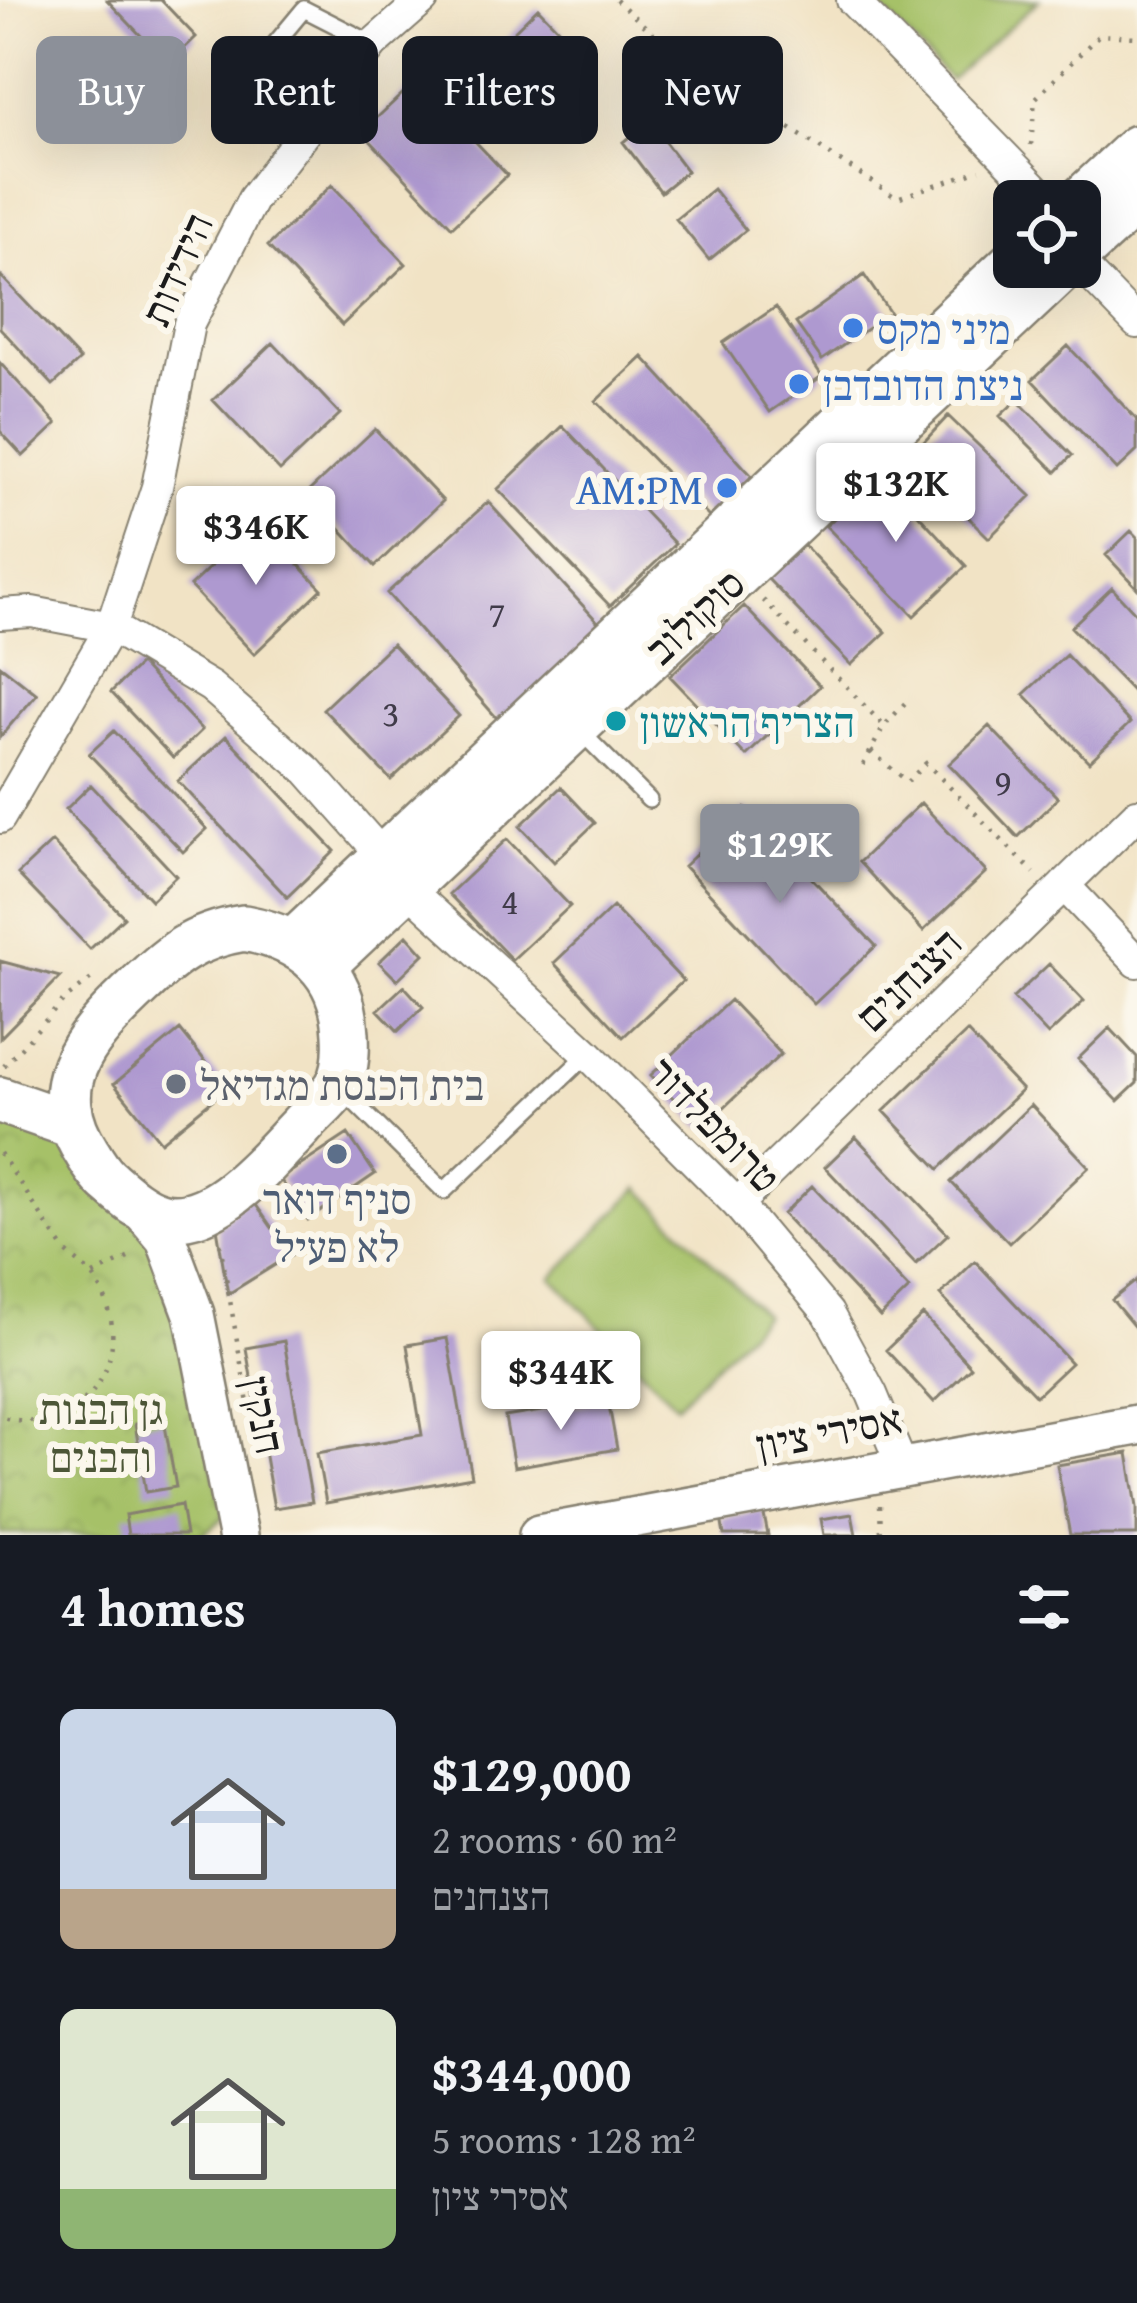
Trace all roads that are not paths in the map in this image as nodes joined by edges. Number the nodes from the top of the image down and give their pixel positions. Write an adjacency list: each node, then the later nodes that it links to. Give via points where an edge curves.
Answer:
1 (423, 0): 5 (street, הידידות)
2 (852, 0): 8 (street)
3 (282, 36): 4 (lane, via 304,9)
4 (357, 36)
5 (378, 40)
6 (296, 144): 17 (street, הידידות, via 253,199 189,324 157,487)
7 (1137, 148): 9 (main road)
8 (1026, 180)
9 (1101, 181)
10 (1137, 200): 11 (main road)
11 (1101, 233)
12 (993, 283): 22 (main road, סוקולוב)
13 (1101, 286): 15 (street)
14 (1042, 288): 18 (main road, סוקולוב)
15 (1137, 323)
16 (0, 614): 17 (street)
17 (112, 627): 20 (street, הידידות); 22 (street, via 211,687 308,771)
18 (576, 727): 19 (lane); 22 (main road, סוקולוב)
19 (649, 800)
20 (3, 808)
21 (1137, 814): 23 (street, הצנחנים)
22 (395, 872): 24 (main road, סוקולוב); 26 (street, טרומפלדור)
23 (1059, 889): 25 (street); 31 (street, הצנחנים)
24 (308, 954): 27 (main road, via 345,1007 347,1054); 29 (main road, via 244,928 178,949 78,1054)
25 (1137, 962)
26 (588, 1054): 27 (lane, via 444,1191); 31 (street, טרומפלדור)
27 (338, 1086): 32 (main road, via 245,1185)
28 (0, 1100): 29 (main road)
29 (69, 1124): 30 (main road, via 100,1174)
30 (136, 1203): 32 (main road, via 162,1216); 33 (street, חנקין, via 166,1239)
31 (737, 1204): 35 (street, טרומפלדור, via 828,1313)
32 (195, 1213): 33 (street, חנקין)
33 (194, 1314): 37 (street, חנקין)
34 (1137, 1425): 35 (street, אסירי ציון)
35 (902, 1466): 36 (street, אסירי ציון)
36 (561, 1533)
37 (238, 1535)

